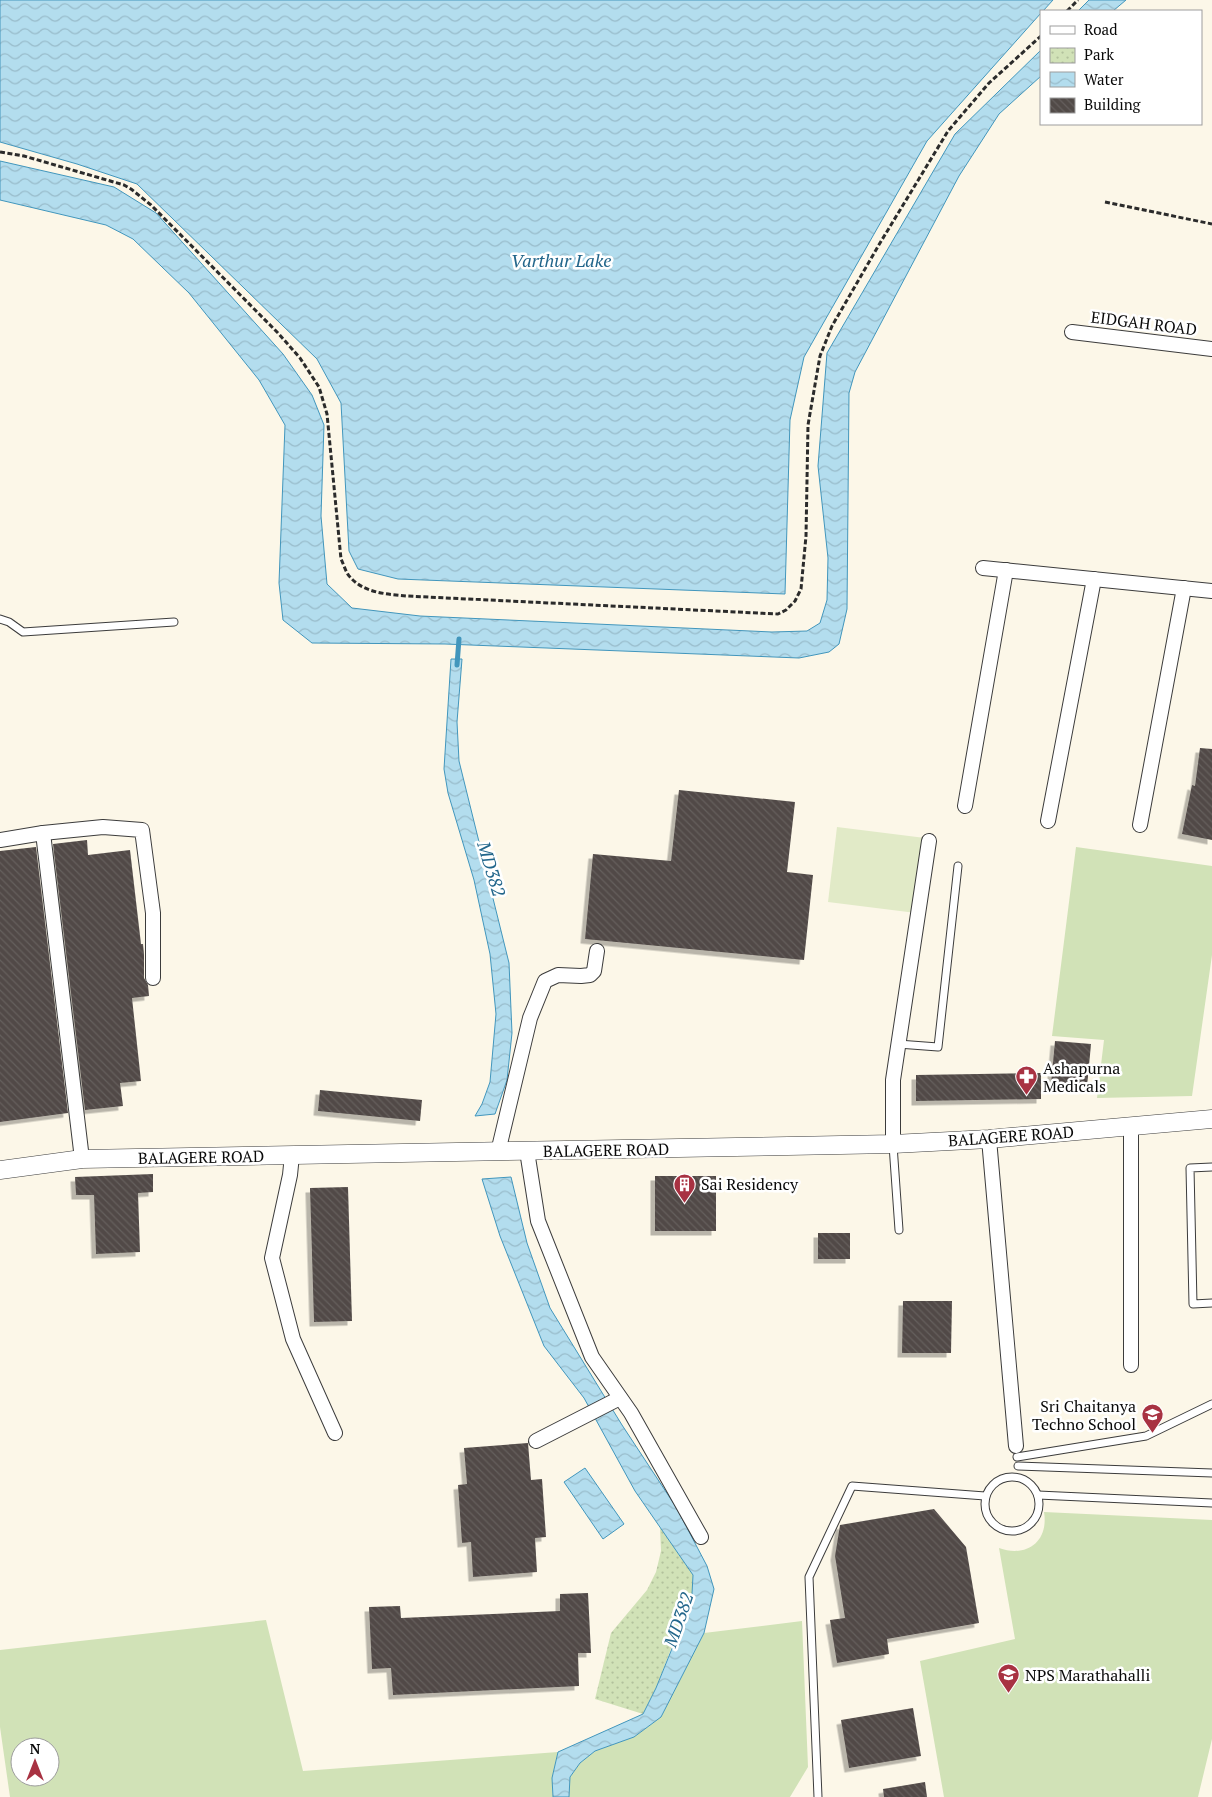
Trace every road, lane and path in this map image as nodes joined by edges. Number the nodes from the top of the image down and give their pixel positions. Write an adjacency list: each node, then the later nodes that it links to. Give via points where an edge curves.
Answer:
1 (1078, 0): 2 (path)
2 (1068, 10)
3 (1040, 37): 4 (path, via 989,83 948,131 832,326 820,356 808,425 806,536 801,589 795,601 778,614 406,596 362,587 349,577 341,559 327,414 318,387 300,358 152,205 131,189 24,156)
4 (0, 152)
5 (1105, 202): 6 (path)
6 (1212, 224)
7 (1072, 332): 8 (street, EIDGAH ROAD)
8 (1212, 349)
9 (983, 568): 10 (street)
10 (1006, 570): 11 (street); 16 (street)
11 (1094, 579): 12 (street); 17 (street)
12 (1184, 588): 13 (street); 18 (street)
13 (1212, 591)
14 (0, 619): 15 (lane, via 23,632)
15 (174, 622)
16 (965, 806)
17 (1048, 821)
18 (1140, 825)
19 (43, 832): 20 (street); 24 (street, via 102,826 142,830 153,913); 33 (street)
20 (0, 840)
21 (929, 841): 25 (street)
22 (958, 866): 25 (lane, via 938,1047)
23 (597, 951): 31 (street, via 594,971 590,975 558,975 545,981 530,1018)
24 (153, 978)
25 (898, 1044): 29 (street, via 893,1080)
26 (1212, 1120): 27 (street, BALAGERE ROAD)
27 (1131, 1126): 28 (street, BALAGERE ROAD); 38 (street)
28 (989, 1139): 29 (street, BALAGERE ROAD); 43 (street)
29 (893, 1144): 30 (street, BALAGERE ROAD); 36 (lane)
30 (527, 1151): 31 (street, BALAGERE ROAD); 39 (street, via 538,1221 592,1357)
31 (498, 1152): 32 (street, BALAGERE ROAD)
32 (292, 1155): 33 (street, BALAGERE ROAD); 41 (street, via 272,1258 292,1339)
33 (82, 1159): 35 (street, BALAGERE ROAD)
34 (1212, 1167): 37 (lane, via 1190,1168 1193,1304)
35 (0, 1170)
36 (899, 1230)
37 (1212, 1303)
38 (1131, 1365)
39 (616, 1400): 42 (street); 50 (street, via 631,1413)
40 (1212, 1404): 43 (lane, via 1146,1436)
41 (335, 1433)
42 (536, 1441)
43 (1017, 1452): 44 (lane)
44 (1018, 1466): 45 (lane); 46 (lane)
45 (1212, 1473)
46 (1019, 1478): 47 (lane, via 1033,1486); 48 (lane, via 1007,1477 997,1481)
47 (1038, 1495): 48 (lane, via 1038,1514 1033,1522 1017,1532 999,1529 991,1523 986,1515); 49 (lane)
48 (985, 1496): 51 (lane, via 852,1486 809,1577)
49 (1212, 1503)
50 (701, 1537)
51 (818, 1797)

